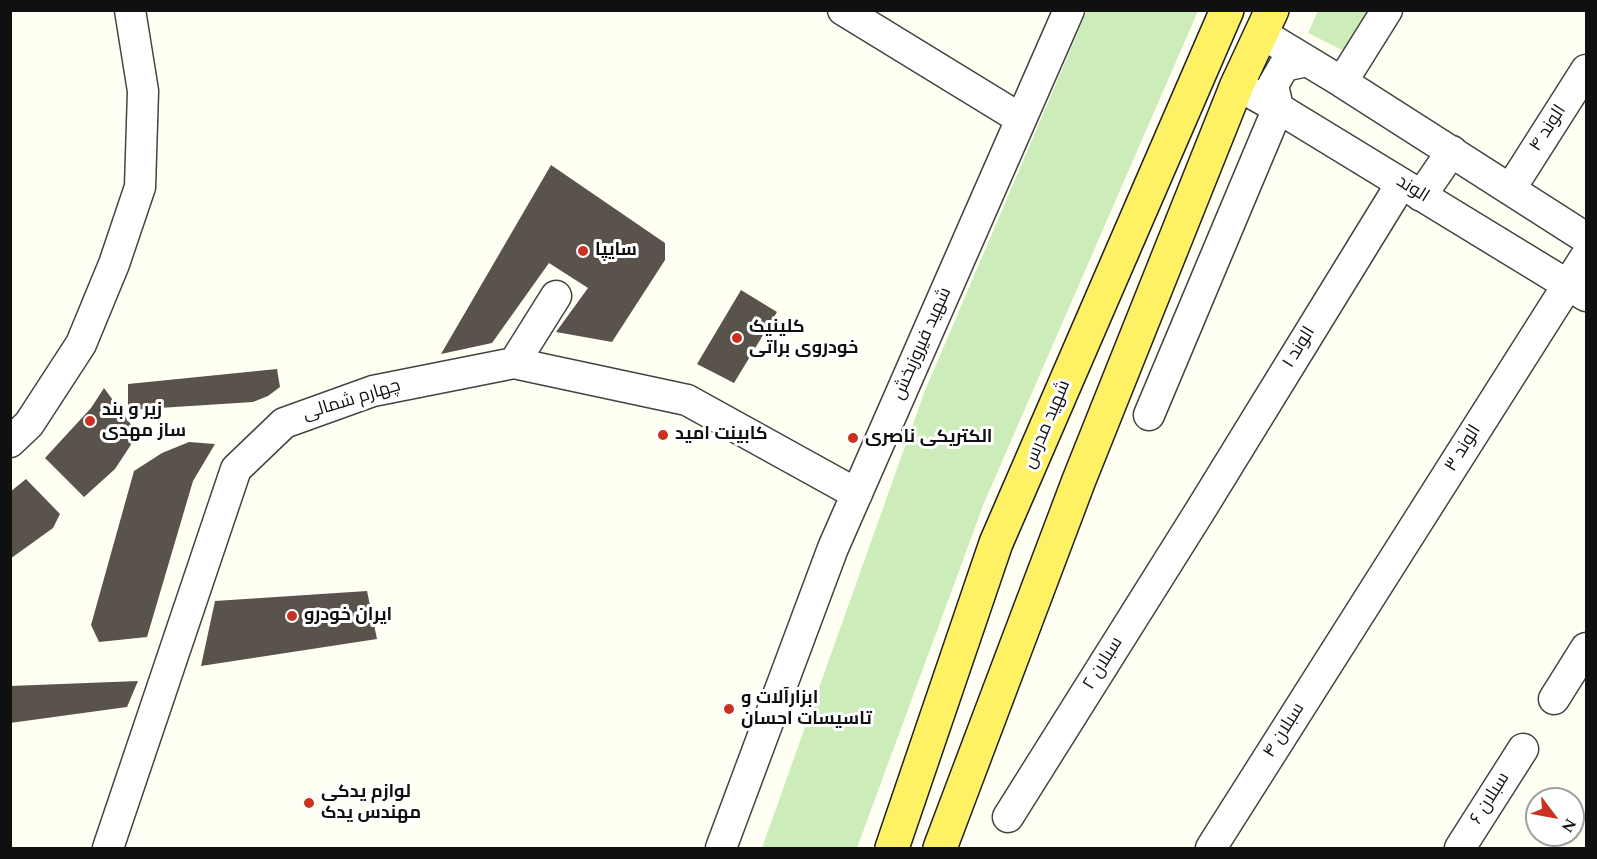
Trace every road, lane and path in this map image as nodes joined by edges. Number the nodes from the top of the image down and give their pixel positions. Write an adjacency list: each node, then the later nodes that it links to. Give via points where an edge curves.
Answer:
1 (130, 10): 22 (street, via 143,91 140,188 81,344 29,424)
2 (843, 10): 12 (street)
3 (1069, 10): 12 (street, شهید فیروزبخش)
4 (1227, 10): 23 (main road, شهید مدرس)
5 (1387, 10): 9 (street)
6 (1266, 22): 7 (street); 10 (main road)
7 (1307, 61): 9 (street); 11 (street, via 1284,66 1273,85)
8 (1587, 70): 14 (street, الوند ۴)
9 (1342, 82): 13 (street)
10 (1237, 85): 11 (street, الوند); 24 (main road)
11 (1278, 108): 15 (street, الوند); 21 (street)
12 (1021, 119): 25 (street, شهید فیروزبخش)
13 (1452, 151): 14 (street); 15 (street, الوند ۱)
14 (1511, 188): 16 (street)
15 (1411, 190): 18 (street, الوند); 26 (street, الوند ۱)
16 (1587, 238)
17 (1587, 256): 18 (street, الوند ۳)
18 (1578, 291): 27 (street, الوند ۳)
19 (556, 296): 20 (street)
20 (514, 363): 25 (street, چهارم شمالی, via 687,400); 32 (street, چهارم شمالی, via 373,391 284,423 236,469)
21 (1149, 415)
22 (10, 442)
23 (1032, 460): 24 (main road); 34 (main road, شهید مدرس, via 996,543)
24 (1079, 480): 35 (main road)
25 (857, 494): 33 (street, شهید فیروزبخش)
26 (1200, 511): 31 (street, سبلان ۲)
27 (1360, 614): 36 (street, سبلان ۴)
28 (1587, 648): 29 (street)
29 (1554, 699)
30 (1523, 749): 37 (street, سبلان ۶)
31 (1008, 817)
32 (108, 849)
33 (721, 849)
34 (892, 849)
35 (940, 849)
36 (1211, 849)
37 (1460, 849)

